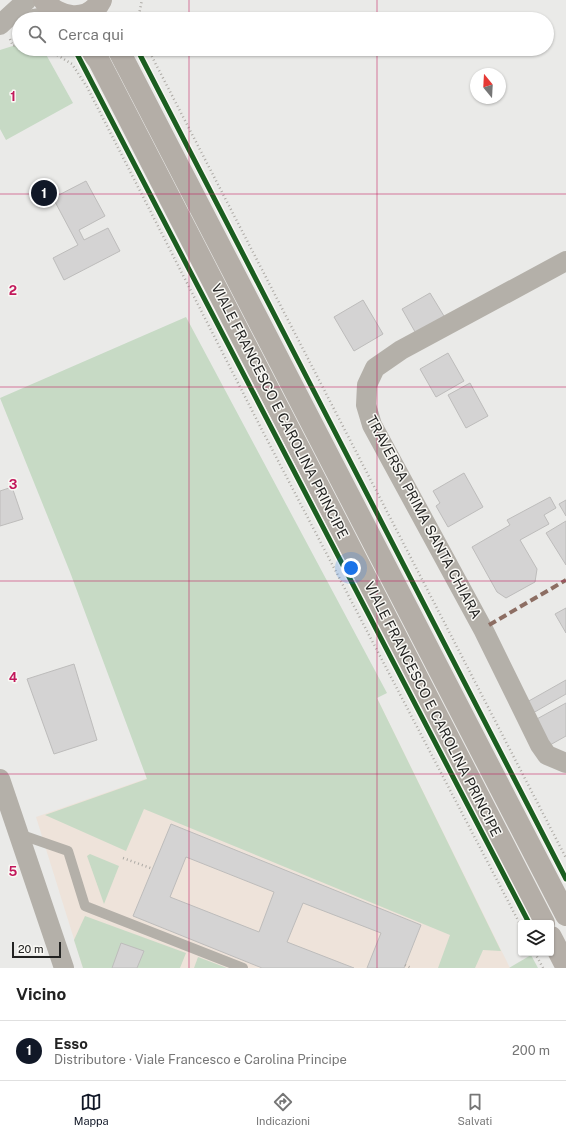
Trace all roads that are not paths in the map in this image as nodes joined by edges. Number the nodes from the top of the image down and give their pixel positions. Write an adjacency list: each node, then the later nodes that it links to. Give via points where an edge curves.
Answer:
1 (27, 0): 5 (street)
2 (44, 0): 6 (street)
3 (101, 0): 7 (street)
4 (106, 0): 8 (street)
5 (19, 12)
6 (57, 12)
7 (89, 12)
8 (109, 12)
9 (95, 56): 16 (street, VIALE FRANCESCO E CAROLINA PRINCIPE)
10 (122, 56): 15 (street, VIALE FRANCESCO E CAROLINA PRINCIPE)
11 (566, 261): 12 (street, TRAVERSA PRIMA SANTA CHIARA, via 401,350 375,368 367,385 366,404 372,425 484,631 540,745 546,755)
12 (566, 763)
13 (0, 779): 14 (street)
14 (19, 834): 19 (street); 20 (lane, via 68,851 85,906)
15 (566, 915)
16 (542, 920)
17 (554, 944): 18 (street)
18 (566, 966)
19 (64, 968)
20 (243, 968)

